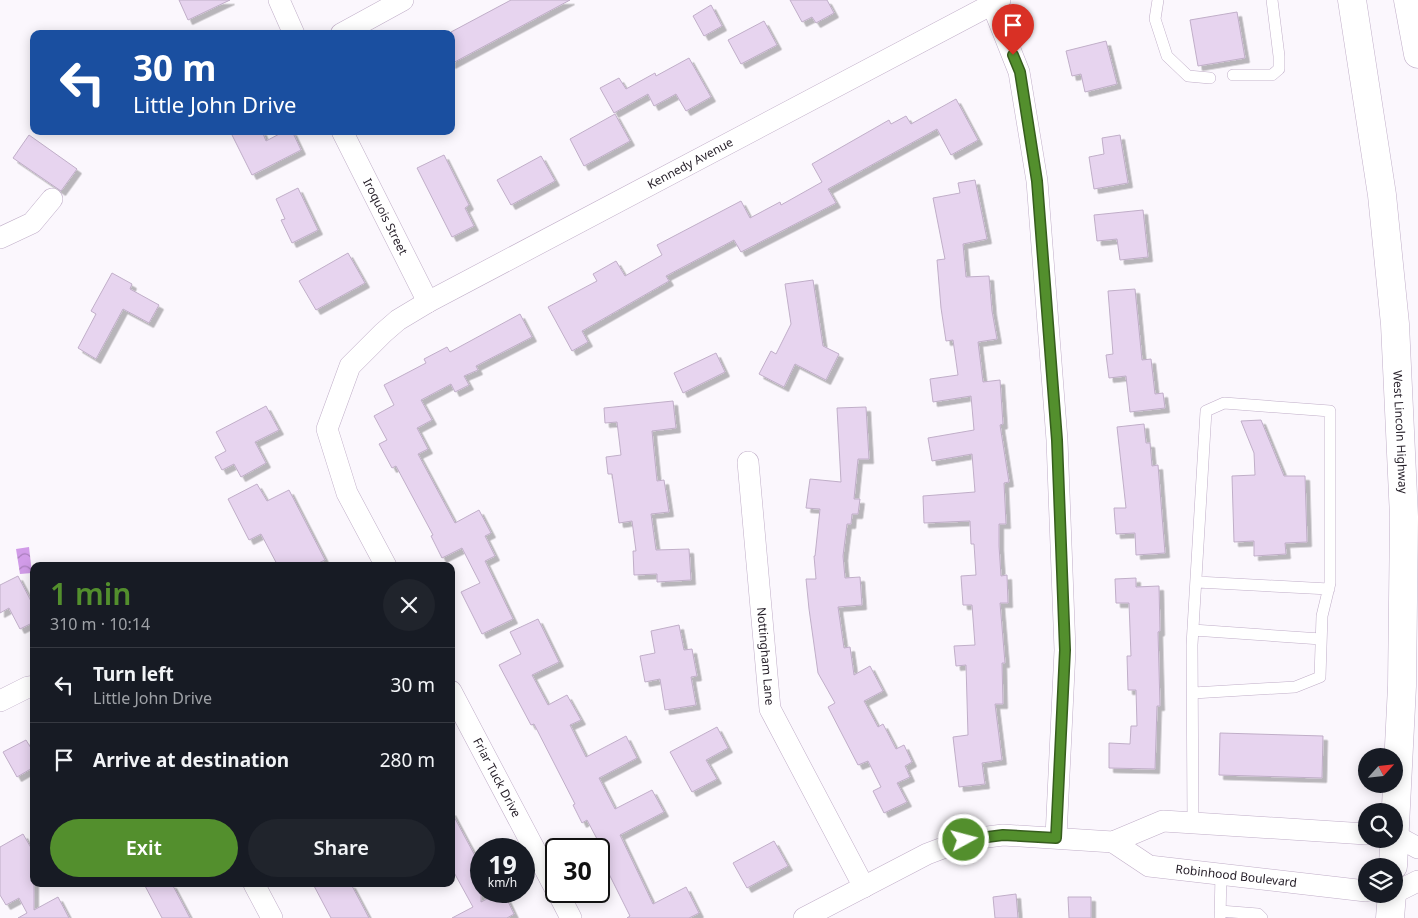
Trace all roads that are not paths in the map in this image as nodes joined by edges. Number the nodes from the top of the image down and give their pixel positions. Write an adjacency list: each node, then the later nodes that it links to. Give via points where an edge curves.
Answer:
1 (279, 0): 8 (street)
2 (403, 0): 9 (street)
3 (1158, 0): 12 (lane, via 1155,19 1167,56 1188,76)
4 (1272, 0): 11 (lane, via 1279,69 1272,75)
5 (1352, 0): 27 (main road, West Lincoln Highway, via 1382,195 1396,334 1404,517)
6 (1408, 0): 10 (main road)
7 (996, 2): 16 (street, Kennedy Avenue); 30 (street, via 1020,72 1036,172 1057,440 1065,650)
8 (292, 30)
9 (349, 30)
10 (1418, 54)
11 (1233, 75)
12 (1210, 78)
13 (344, 135): 16 (street, Iroquois Street)
14 (52, 199): 15 (street, via 32,223)
15 (0, 238)
16 (428, 302): 18 (street, Kennedy Avenue, via 398,320 350,366 327,429 347,493)
17 (748, 462): 36 (street, Nottingham Lane, via 770,710)
18 (384, 562)
19 (1196, 582): 20 (lane); 20 (lane, via 1206,411 1224,403 1330,412); 21 (lane)
20 (1329, 589): 22 (lane, via 1322,616)
21 (1193, 630): 22 (lane); 24 (lane)
22 (1321, 639): 24 (lane, via 1320,677 1295,688)
23 (30, 687): 26 (street)
24 (1193, 692): 28 (lane)
25 (455, 698): 32 (street, Friar Tuck Drive)
26 (0, 701)
27 (1402, 803)
28 (1193, 824): 29 (street, Robinhood Boulevard); 31 (street, Robinhood Boulevard, via 1163,821)
29 (1358, 834)
30 (1056, 838): 31 (street, Robinhood Boulevard); 36 (street, Robinhood Boulevard, via 1003,835 964,840 927,854)
31 (1113, 842): 33 (street, Robinhood Boulevard, via 1149,866)
32 (545, 870)
33 (1222, 874): 38 (street, Robinhood Boulevard); 41 (lane)
34 (1418, 881): 37 (street)
35 (256, 887): 42 (street)
36 (864, 887): 44 (street, Robinhood Boulevard)
37 (1403, 888)
38 (1358, 890)
39 (563, 903): 43 (street, Friar Tuck Drive)
40 (1392, 903): 46 (main road)
41 (1220, 914): 45 (lane, via 1258,914)
42 (272, 918)
43 (571, 918)
44 (804, 918)
45 (1262, 918)
46 (1390, 918)

